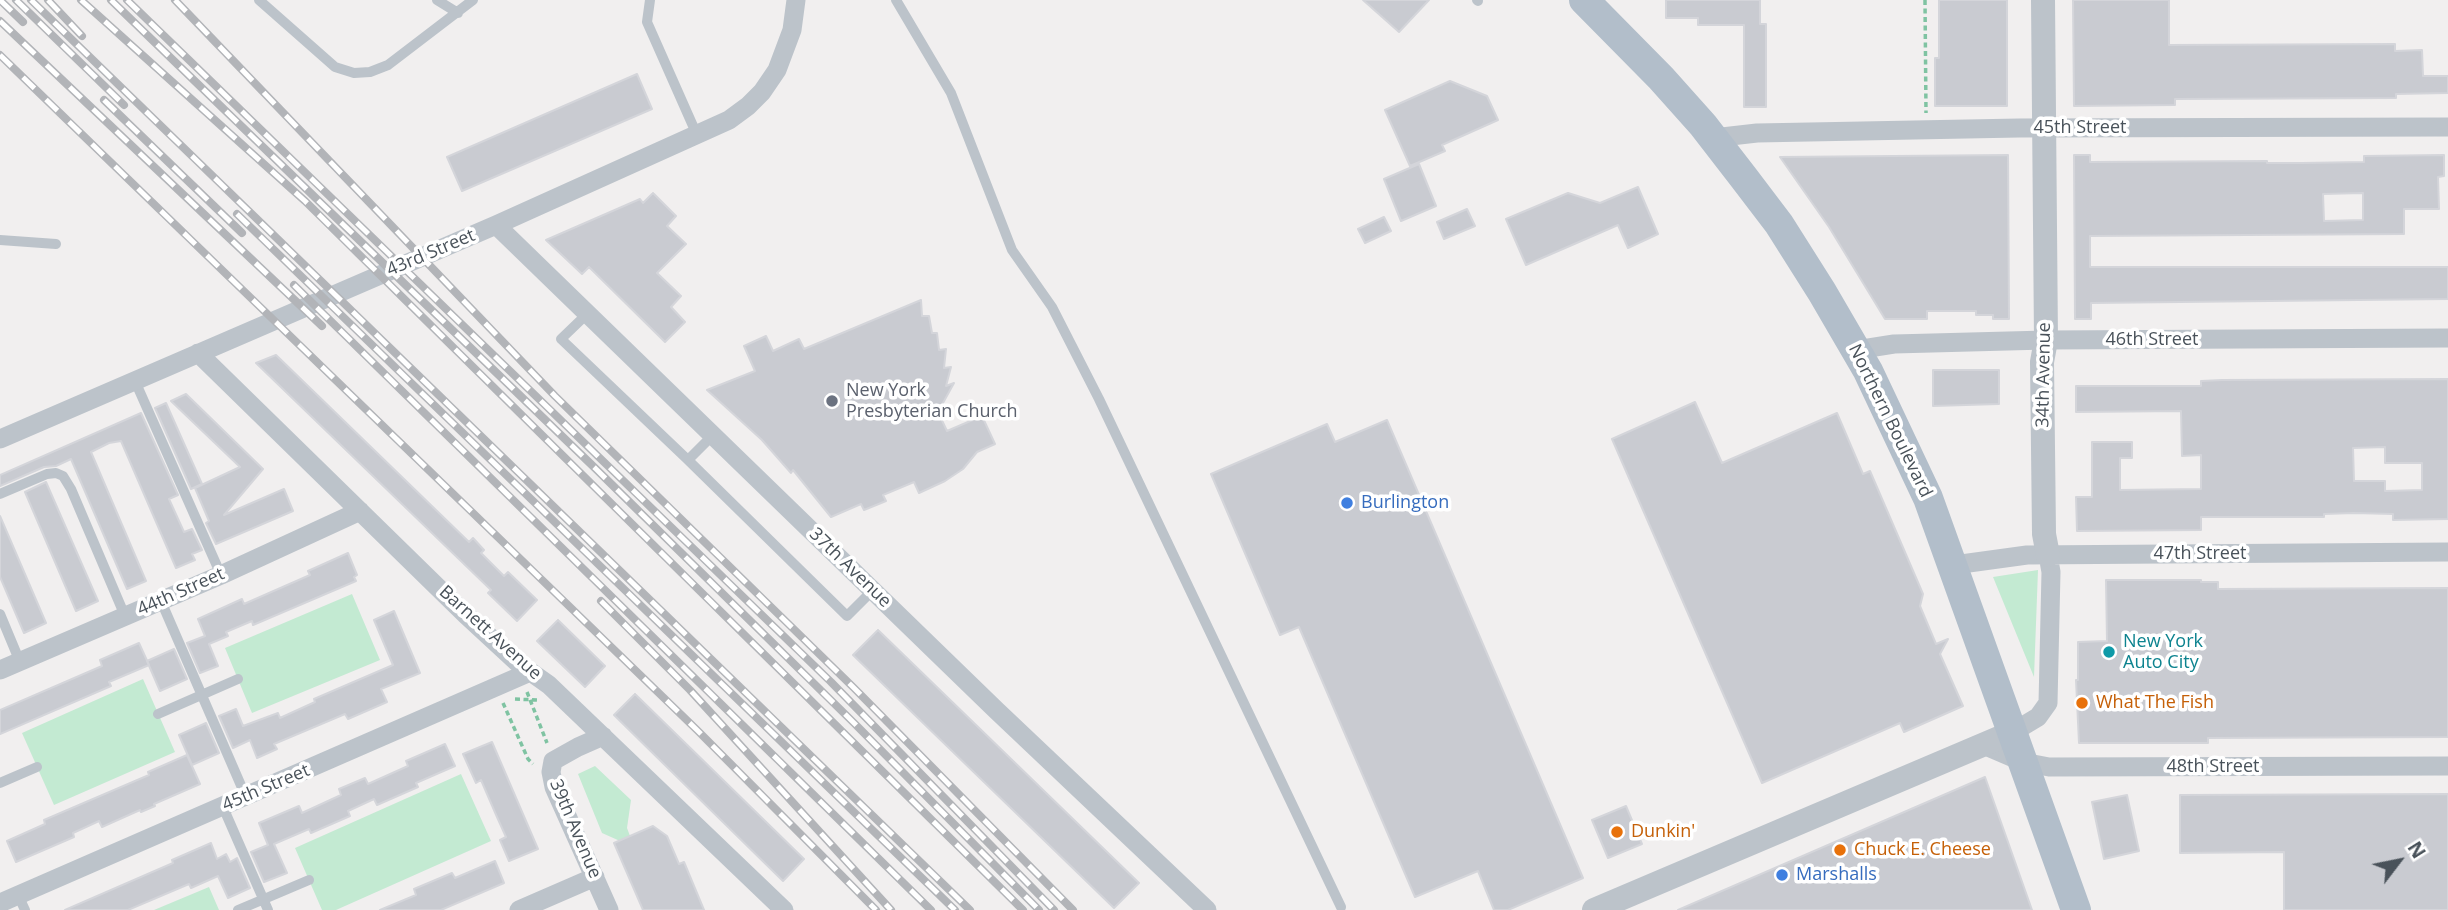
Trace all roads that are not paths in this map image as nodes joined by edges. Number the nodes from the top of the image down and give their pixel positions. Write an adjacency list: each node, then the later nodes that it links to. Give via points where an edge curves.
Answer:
1 (259, 0): 9 (lane, via 335,67 354,73 388,65)
2 (437, 0): 9 (lane)
3 (472, 0): 9 (lane)
4 (650, 0): 12 (lane, via 647,22)
5 (796, 0): 12 (street, 43rd Street, via 785,55 762,92 729,121)
6 (897, 0): 55 (lane, via 951,93 1012,250 1052,307 1099,399)
7 (1584, 0): 13 (main road, Northern Boulevard)
8 (2043, 0): 11 (street, 34th Avenue)
9 (458, 13)
10 (2448, 127): 11 (street, 45th Street)
11 (2044, 128): 13 (street, 45th Street, via 1757,133); 19 (street, 34th Avenue)
12 (697, 135): 14 (street, 43rd Street)
13 (1713, 138): 20 (main road, Northern Boulevard, via 1779,224)
14 (496, 225): 17 (street, 37th Avenue); 21 (street, 43rd Street)
15 (0, 240): 16 (lane)
16 (56, 244)
17 (587, 314): 23 (street, 37th Avenue); 25 (lane, via 561,339)
18 (2448, 338): 19 (street, 46th Street)
19 (2046, 340): 20 (street, 46th Street, via 1895,344); 29 (street, 34th Avenue, via 2042,362)
20 (1856, 351): 30 (main road, Northern Boulevard, via 1914,466)
21 (198, 353): 22 (street, 43rd Street); 27 (street, Barnett Avenue)
22 (135, 381): 24 (street, 43rd Street); 31 (lane)
23 (713, 435): 25 (lane); 32 (street, 37th Avenue)
24 (0, 439)
25 (688, 460): 32 (lane, via 847,615)
26 (0, 494): 35 (lane, via 47,474 63,476)
27 (360, 511): 31 (street, 44th Street); 38 (street, Barnett Avenue)
28 (2448, 552): 29 (street, 47th Street)
29 (2048, 555): 30 (street, 47th Street); 42 (street, 34th Avenue, via 2048,704 2038,717)
30 (1954, 565): 42 (main road, Northern Boulevard)
31 (221, 575): 33 (street, 44th Street)
32 (873, 590): 61 (street, 37th Avenue)
33 (162, 601): 35 (street, 44th Street); 40 (lane)
34 (0, 614): 36 (lane)
35 (125, 616): 36 (street, 44th Street)
36 (20, 662): 37 (street, 44th Street)
37 (0, 670)
38 (527, 678): 43 (street, Barnett Avenue, via 549,685); 49 (street, 45th Street)
39 (238, 679): 40 (lane)
40 (202, 695): 41 (lane); 49 (lane)
41 (158, 714)
42 (2013, 732): 44 (street); 45 (main road, Northern Boulevard)
43 (603, 736): 51 (street, 39th Avenue, via 553,761 551,772); 60 (street, Barnett Avenue)
44 (1981, 744): 45 (street, 48th Street); 62 (street)
45 (2023, 762): 46 (street, 48th Street, via 2067,768); 63 (main road, Northern Boulevard)
46 (2448, 766)
47 (37, 767): 48 (lane)
48 (0, 783)
49 (246, 797): 50 (street, 45th Street)
50 (223, 807): 53 (lane); 54 (street, 45th Street)
51 (595, 877): 58 (street); 59 (street, 39th Avenue)
52 (309, 880): 53 (lane)
53 (263, 900): 56 (lane); 57 (lane)
54 (9, 902)
55 (1341, 907)
56 (238, 910)
57 (268, 910)
58 (519, 910)
59 (609, 910)
60 (784, 910)
61 (1207, 910)
62 (1594, 910)
63 (2076, 910)

